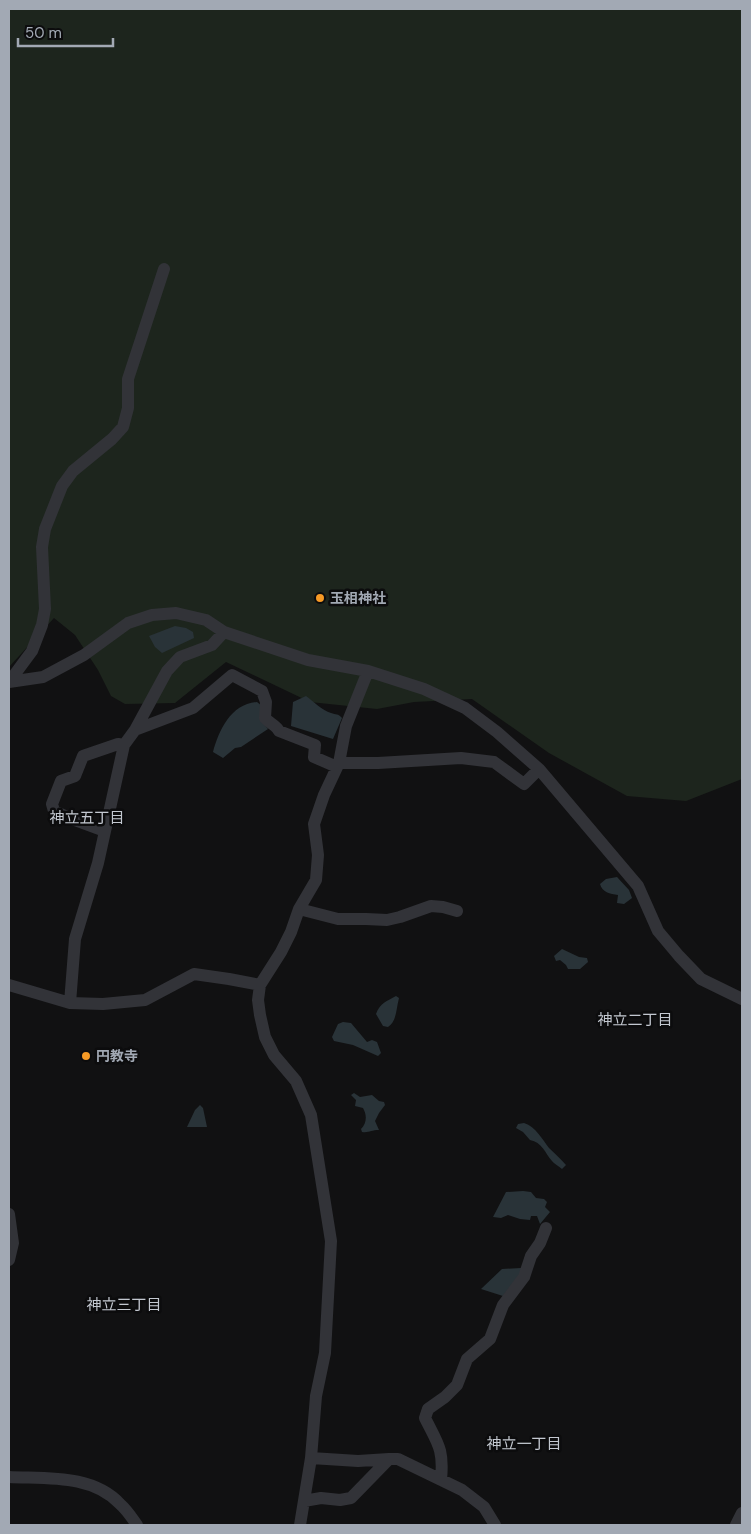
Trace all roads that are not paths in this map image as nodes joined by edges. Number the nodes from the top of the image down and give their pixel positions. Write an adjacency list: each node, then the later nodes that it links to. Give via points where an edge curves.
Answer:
1 (164, 269): 4 (street, via 128,379 128,408 122,427 62,486 45,529 42,625 32,651)
2 (224, 632): 3 (street, via 308,660); 4 (street, via 206,620 176,612 152,615 128,624 84,655 43,677); 5 (street, via 212,645 180,657 167,670)
3 (368, 671): 7 (street, via 346,726); 8 (street, via 424,689 465,708)
4 (9, 682)
5 (136, 730): 6 (street); 7 (street, via 193,708 232,675 262,691 266,702 265,718 270,724 279,731 315,744 314,757)
6 (124, 745): 9 (street); 9 (street, via 118,744 83,756 75,776 61,781 52,804 54,810 67,817)
7 (338, 765): 8 (street, via 461,758 494,762 524,784); 10 (street, via 314,824 318,855 316,880)
8 (539, 769): 14 (street, via 638,886 658,931 678,956 702,979)
9 (105, 831): 15 (street, via 76,939)
10 (299, 909): 11 (street, via 338,919 366,920 387,920 431,906); 13 (street, via 281,952)
11 (457, 911)
12 (9, 985): 15 (street)
13 (260, 985): 15 (street, via 194,974 145,1000 103,1004); 19 (street, via 259,1008 265,1037 274,1055 296,1081 312,1115 331,1241 327,1334 316,1396)
14 (742, 999)
15 (70, 1002)
16 (9, 1214): 18 (street, via 13,1243)
17 (546, 1228): 22 (street, via 524,1277 503,1305 490,1339 467,1359 457,1385 428,1409 425,1418 439,1445)
18 (9, 1260)
19 (311, 1458): 20 (street); 23 (street)
20 (389, 1459): 22 (street, via 398,1459); 23 (street, via 351,1498 321,1498)
21 (9, 1477): 25 (street, via 71,1480 97,1487 119,1503)
22 (441, 1480): 27 (street, via 462,1490 484,1507)
23 (304, 1502): 26 (street)
24 (742, 1513): 28 (street)
25 (137, 1525)
26 (300, 1525)
27 (495, 1525)
28 (736, 1525)

